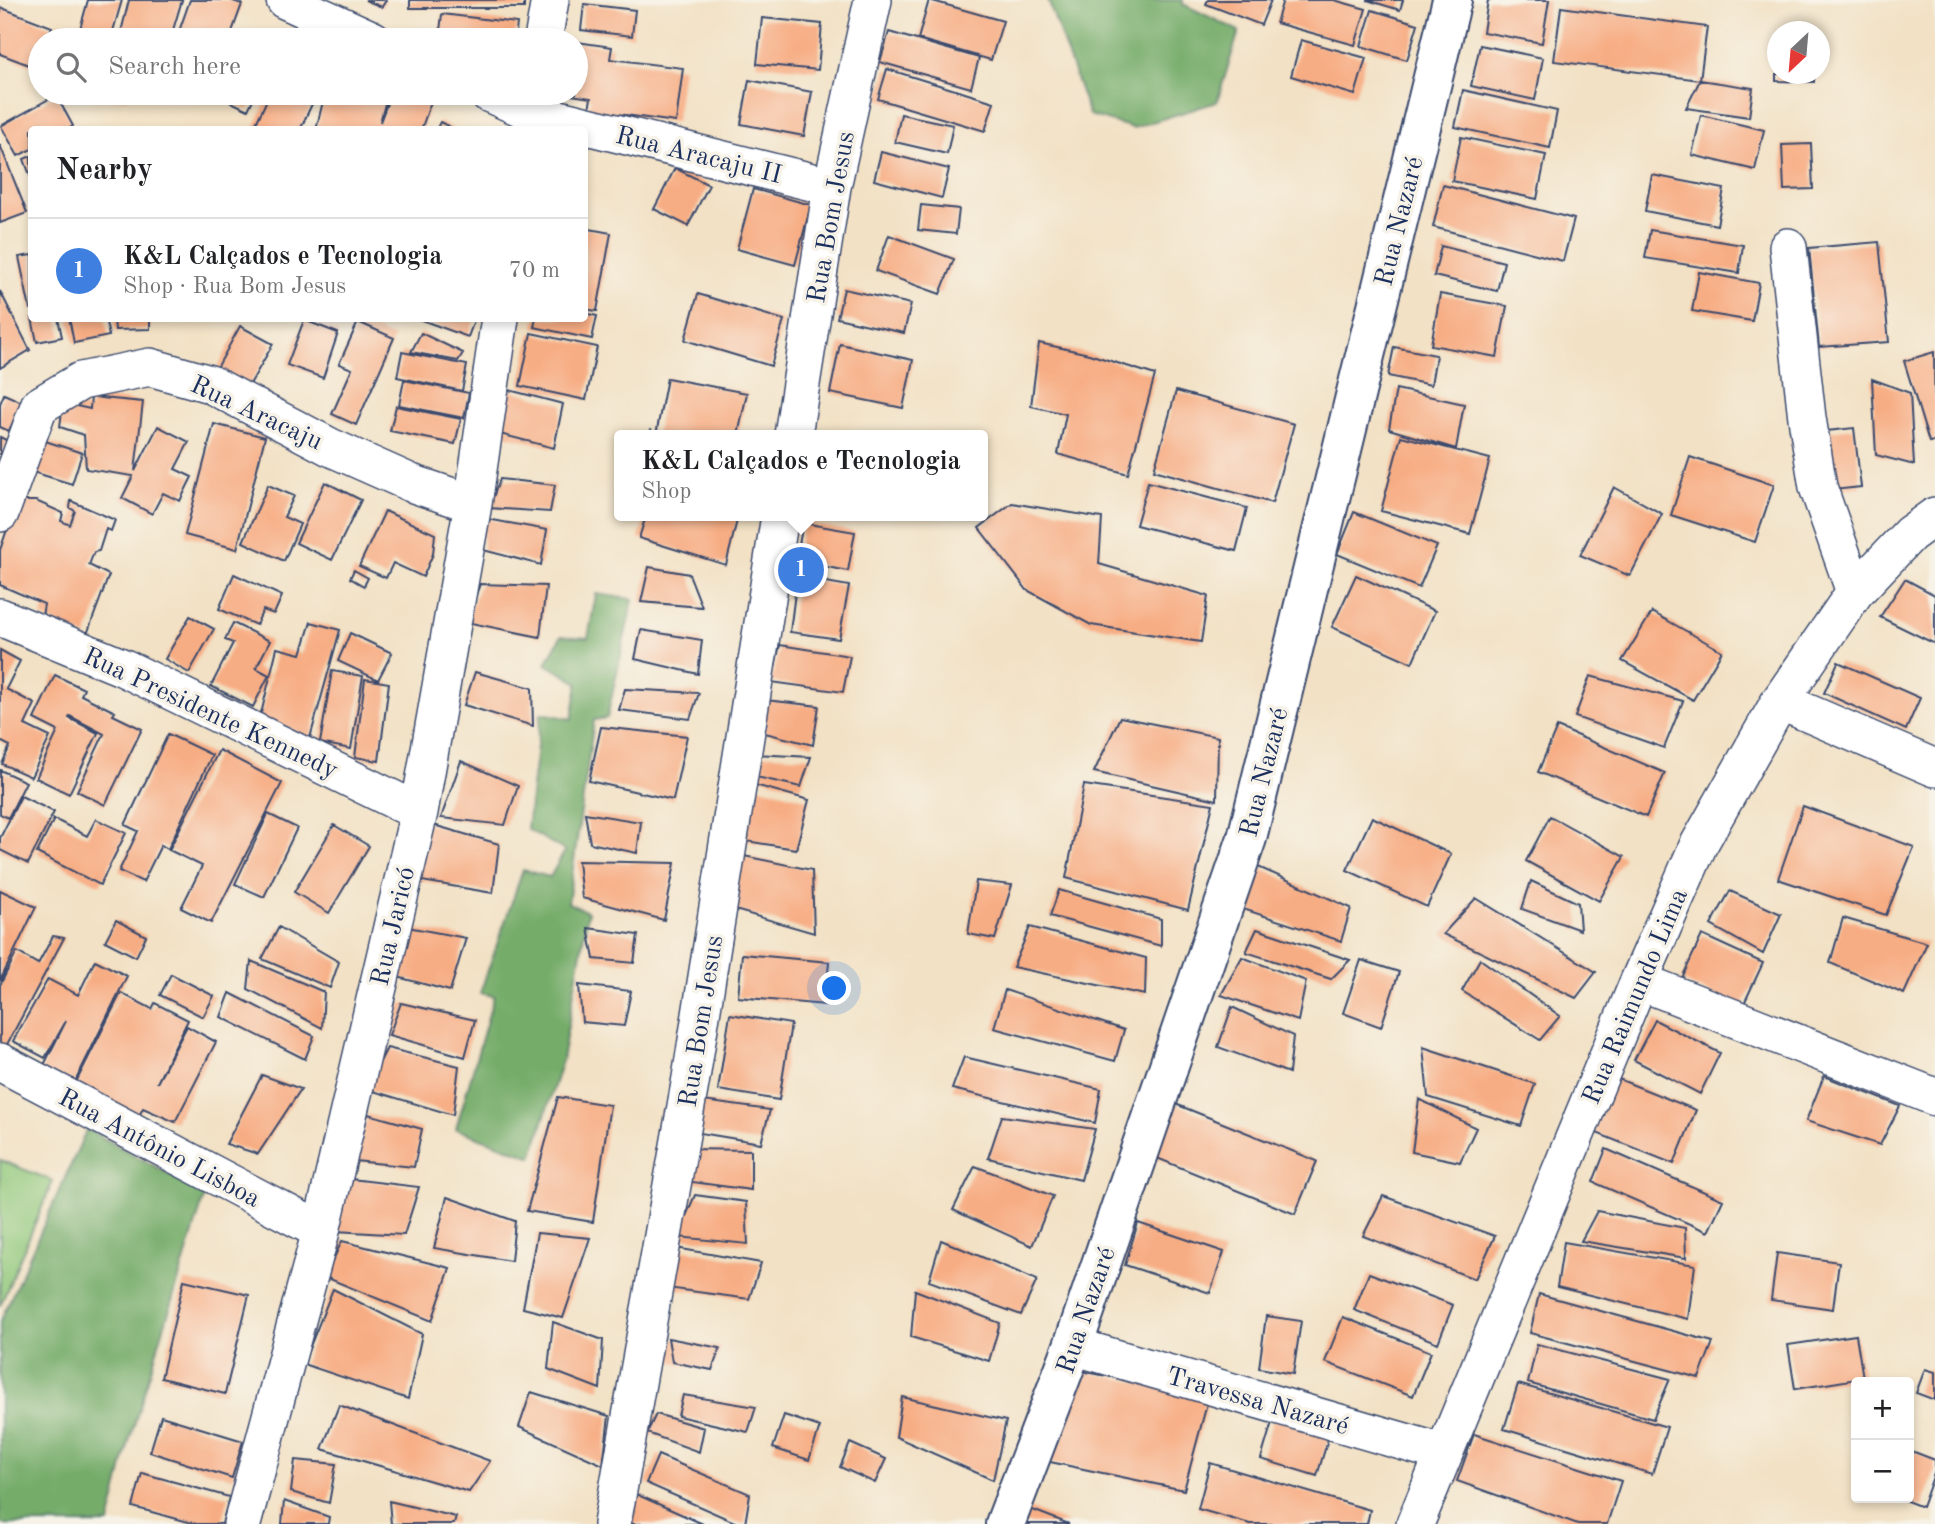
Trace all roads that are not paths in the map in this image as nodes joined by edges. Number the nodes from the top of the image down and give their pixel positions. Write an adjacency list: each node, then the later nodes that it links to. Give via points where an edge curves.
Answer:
1 (285, 0): 5 (street)
2 (550, 0): 6 (street)
3 (873, 0): 10 (street, Rua Bom Jesus)
4 (1452, 0): 27 (street, Rua Nazaré, via 1247,838)
5 (347, 28)
6 (545, 28)
7 (531, 112): 8 (street, Rua Aracaju II)
8 (587, 126)
9 (588, 126): 10 (street, Rua Aracaju II)
10 (832, 187): 13 (street, Rua Bom Jesus)
11 (1788, 247): 18 (street, via 1818,487)
12 (499, 322): 14 (street, Rua Jaricó)
13 (794, 430)
14 (473, 504): 15 (street, Rua Aracaju, via 342,452 210,384 150,367 81,382 39,406); 22 (street, Rua Jaricó)
15 (0, 513)
16 (1935, 516): 18 (street, Rua Raimundo Lima, via 1910,534)
17 (779, 521): 30 (street, Rua Bom Jesus, via 689,1092)
18 (1855, 592): 20 (street, Rua Raimundo Lima)
19 (0, 617): 22 (street, Rua Presidente Kennedy, via 124,668)
20 (1780, 701): 21 (street); 23 (street, Rua Raimundo Lima, via 1698,846)
21 (1935, 768)
22 (419, 812): 26 (street, Rua Jaricó)
23 (1639, 981): 25 (street); 28 (street, Rua Raimundo Lima)
24 (0, 1062): 26 (street, Rua Antônio Lisboa)
25 (1935, 1097)
26 (321, 1231): 29 (street, Rua Jaricó)
27 (1073, 1346): 28 (street, Travessa Nazaré); 31 (street, Rua Nazaré)
28 (1443, 1453): 32 (street, Rua Raimundo Lima)
29 (242, 1524)
30 (612, 1524)
31 (1005, 1524)
32 (1415, 1524)

